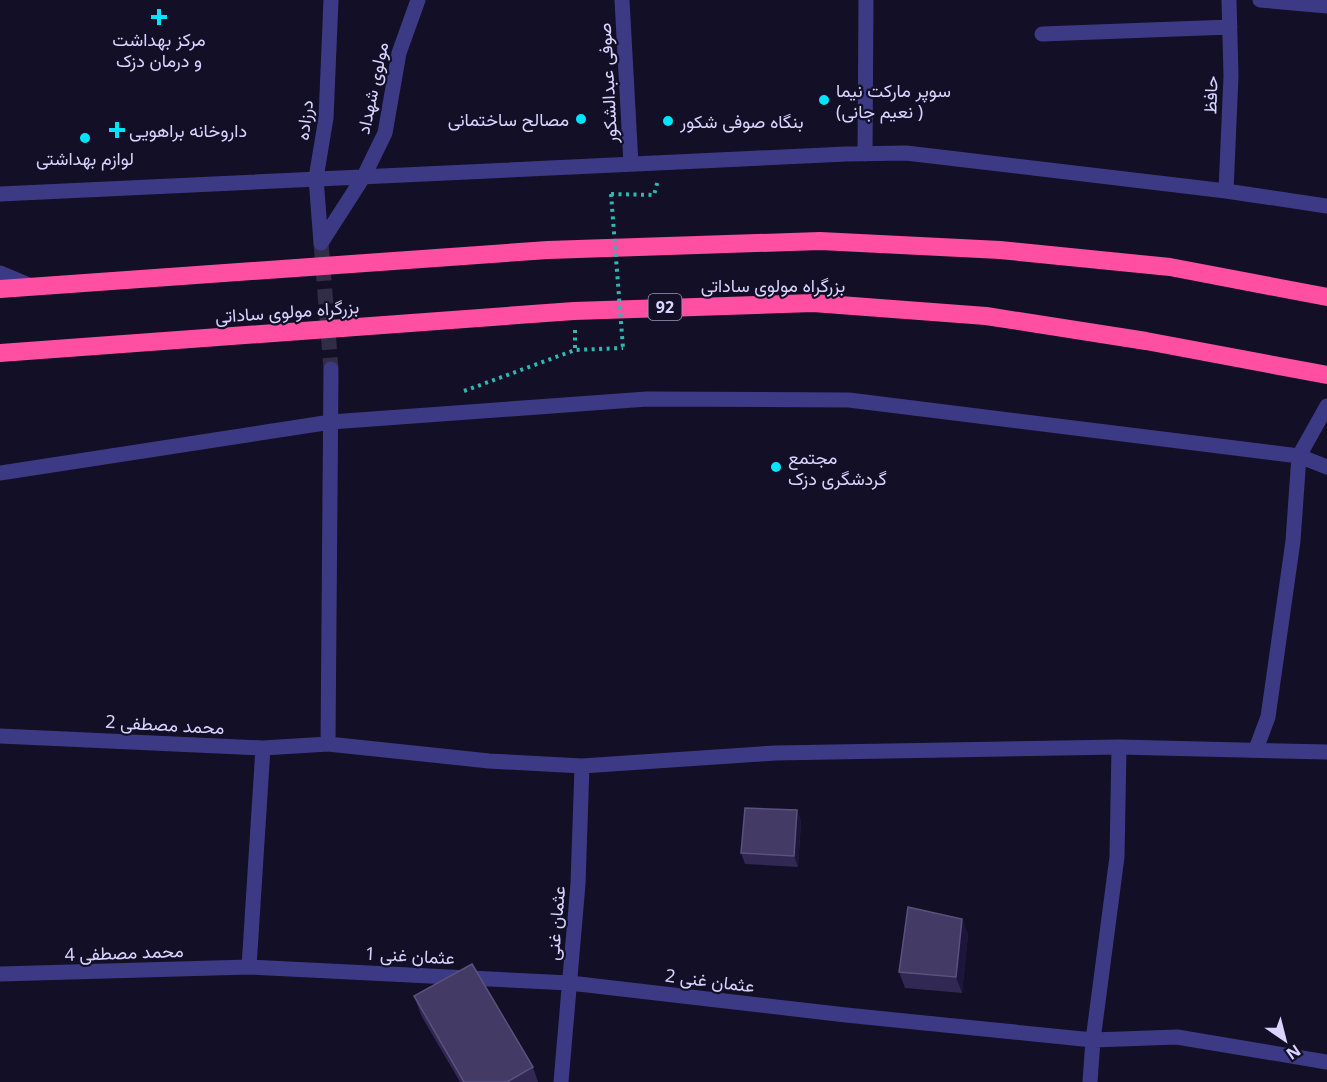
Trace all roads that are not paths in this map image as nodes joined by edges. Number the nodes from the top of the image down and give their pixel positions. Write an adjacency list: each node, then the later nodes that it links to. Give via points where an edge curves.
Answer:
1 (331, 0): 13 (street, درزاده, via 326,118)
2 (418, 0): 12 (street, مولوی شهداد, via 399,53 385,133)
3 (622, 0): 11 (street, صوفی عبدالشکور)
4 (866, 0): 10 (street)
5 (1229, 0): 8 (street, حافظ)
6 (1260, 0): 7 (street)
7 (1327, 6)
8 (1230, 27): 9 (street); 14 (street, حافظ)
9 (1042, 34)
10 (866, 154): 11 (street); 14 (street, via 906,153)
11 (631, 164): 12 (street)
12 (364, 176): 13 (street); 17 (street, مولوی شهداد)
13 (315, 178): 15 (street); 17 (street, درزاده)
14 (1226, 191): 16 (street)
15 (0, 194)
16 (1327, 206)
17 (321, 243)
18 (0, 273): 19 (street)
19 (34, 287): 20 (highway); 21 (highway, via 548,250 820,241 1000,250 1170,267)
20 (0, 289)
21 (1327, 297)
22 (0, 353): 24 (highway, بزرگراه مولوی ساداتی / 92, via 574,311 813,303 986,316 1146,340)
23 (331, 369): 26 (street)
24 (1327, 375)
25 (1327, 406): 27 (street)
26 (331, 422): 27 (street, via 647,399 849,400); 29 (street); 31 (street)
27 (1299, 456): 28 (street); 34 (street, via 1293,541 1268,717)
28 (1327, 467)
29 (0, 473)
30 (0, 736): 33 (street, محمد مصطفی 2)
31 (328, 744): 33 (street, محمد مصطفی 2); 36 (street, محمد مصطفی 2, via 489,761)
32 (1119, 747): 34 (street, محمد مصطفی 2); 36 (street, محمد مصطفی 2, via 775,753); 40 (street, via 1117,857)
33 (263, 748): 37 (street)
34 (1256, 749): 35 (street, محمد مصطفی 2)
35 (1327, 752)
36 (582, 766): 39 (street, عثمان غنی)
37 (249, 967): 38 (street, محمد مصطفی 4); 39 (street, عثمان غنی 1)
38 (0, 974)
39 (570, 982): 40 (street, عثمان غنی 2); 42 (street, عثمان غنی)
40 (1093, 1040): 41 (street, عثمان غنی 2, via 1177,1037); 43 (street)
41 (1327, 1062)
42 (561, 1082)
43 (1090, 1082)

